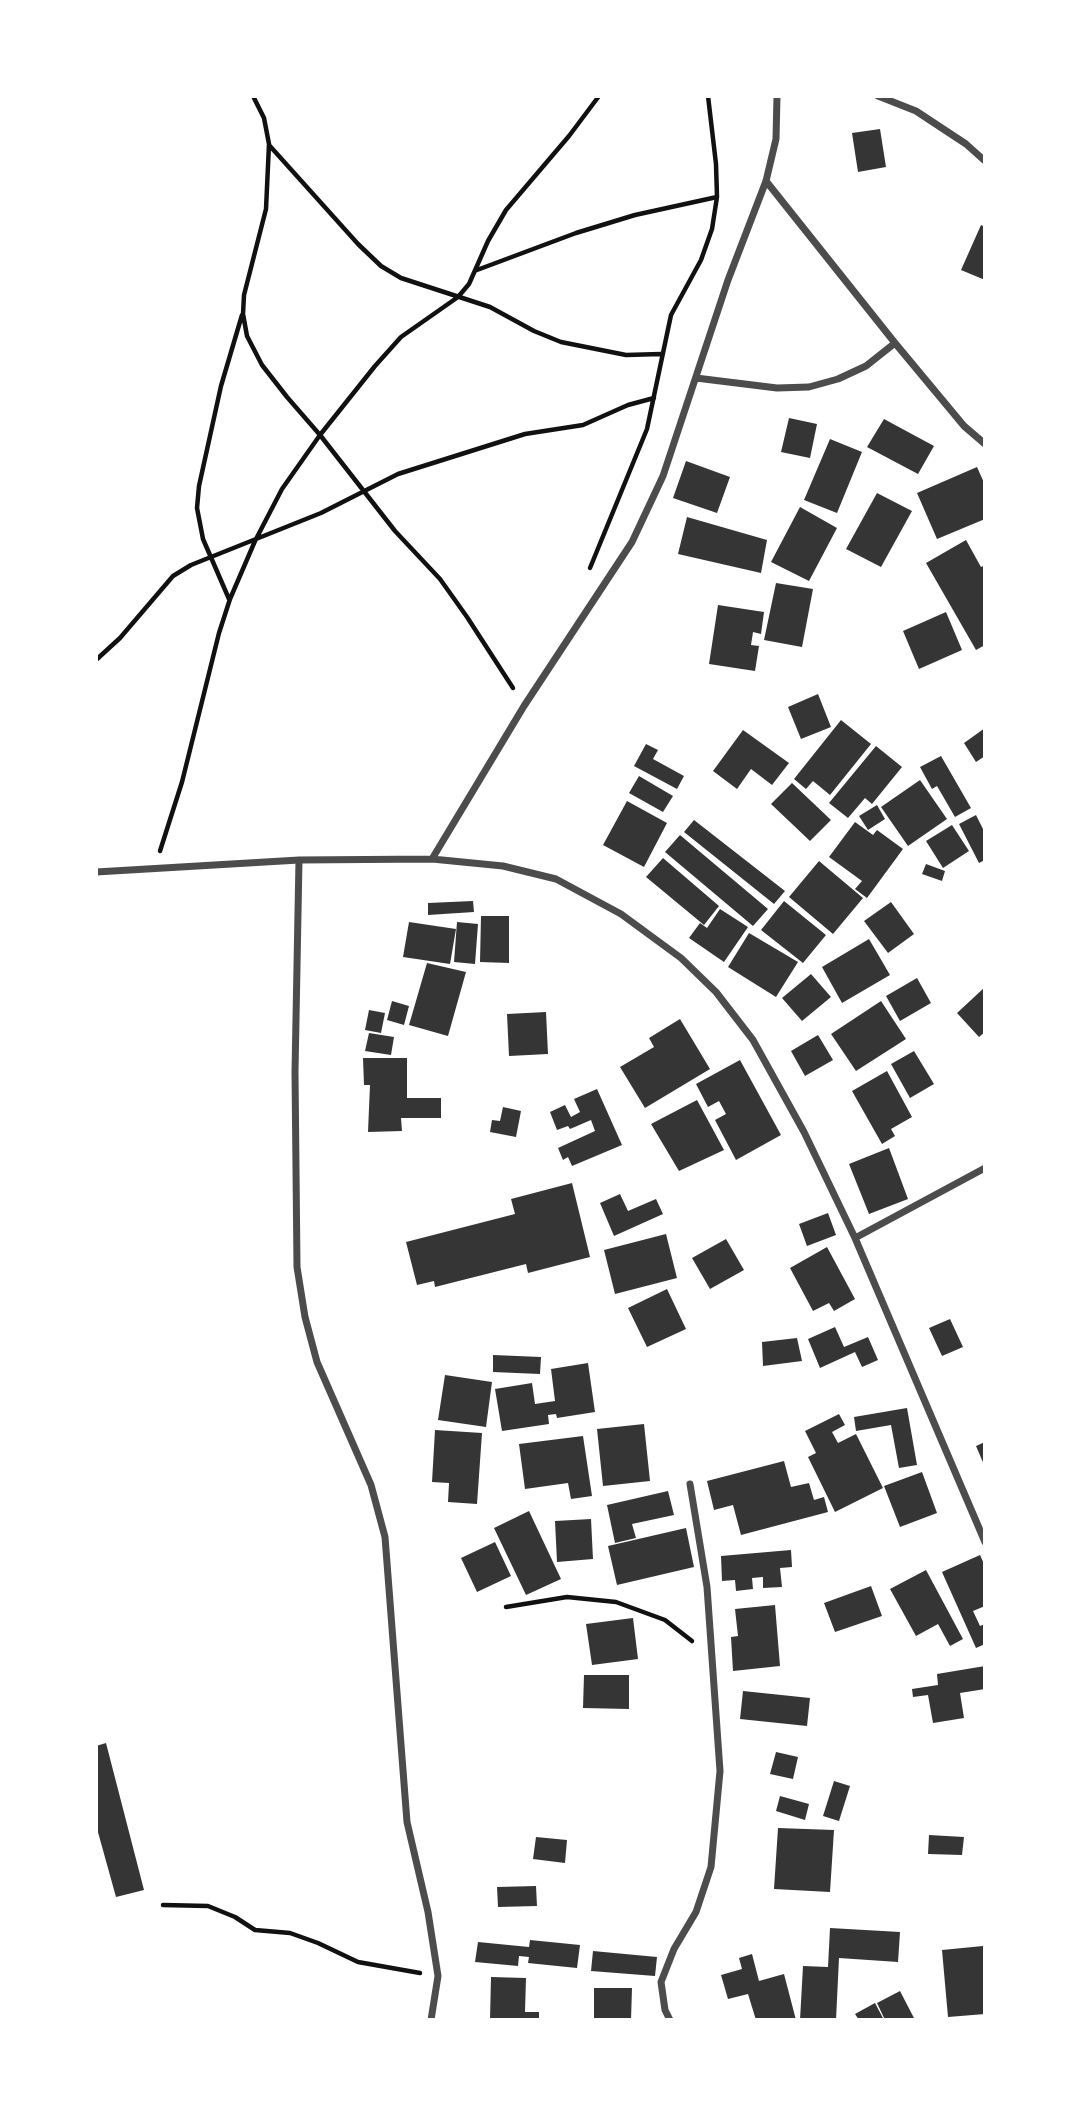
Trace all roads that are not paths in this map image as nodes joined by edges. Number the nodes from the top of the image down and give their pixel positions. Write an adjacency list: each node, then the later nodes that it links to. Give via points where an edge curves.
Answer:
1 (777, 96): 4 (street, via 776,138)
2 (878, 96): 3 (street, via 916,111)
3 (985, 161)
4 (766, 181): 5 (street); 6 (street)
5 (895, 343): 6 (street, via 866,366 809,387 776,388); 7 (street, via 964,426)
6 (696, 378): 8 (street, via 663,476 632,542 524,706)
7 (985, 444)
8 (432, 859): 9 (street); 12 (street, via 503,866 555,878 621,914 681,958 716,992 753,1040)
9 (299, 860): 10 (street); 15 (street, via 297,1267 317,1362 371,1485 385,1537 407,1822 438,1976)
10 (96, 872)
11 (985, 1168): 12 (street)
12 (855, 1238): 14 (street)
13 (690, 1484): 16 (street, via 707,1587 720,1771 711,1867 696,1913 661,1982)
14 (985, 1542)
15 (431, 2020)
16 (670, 2020)

